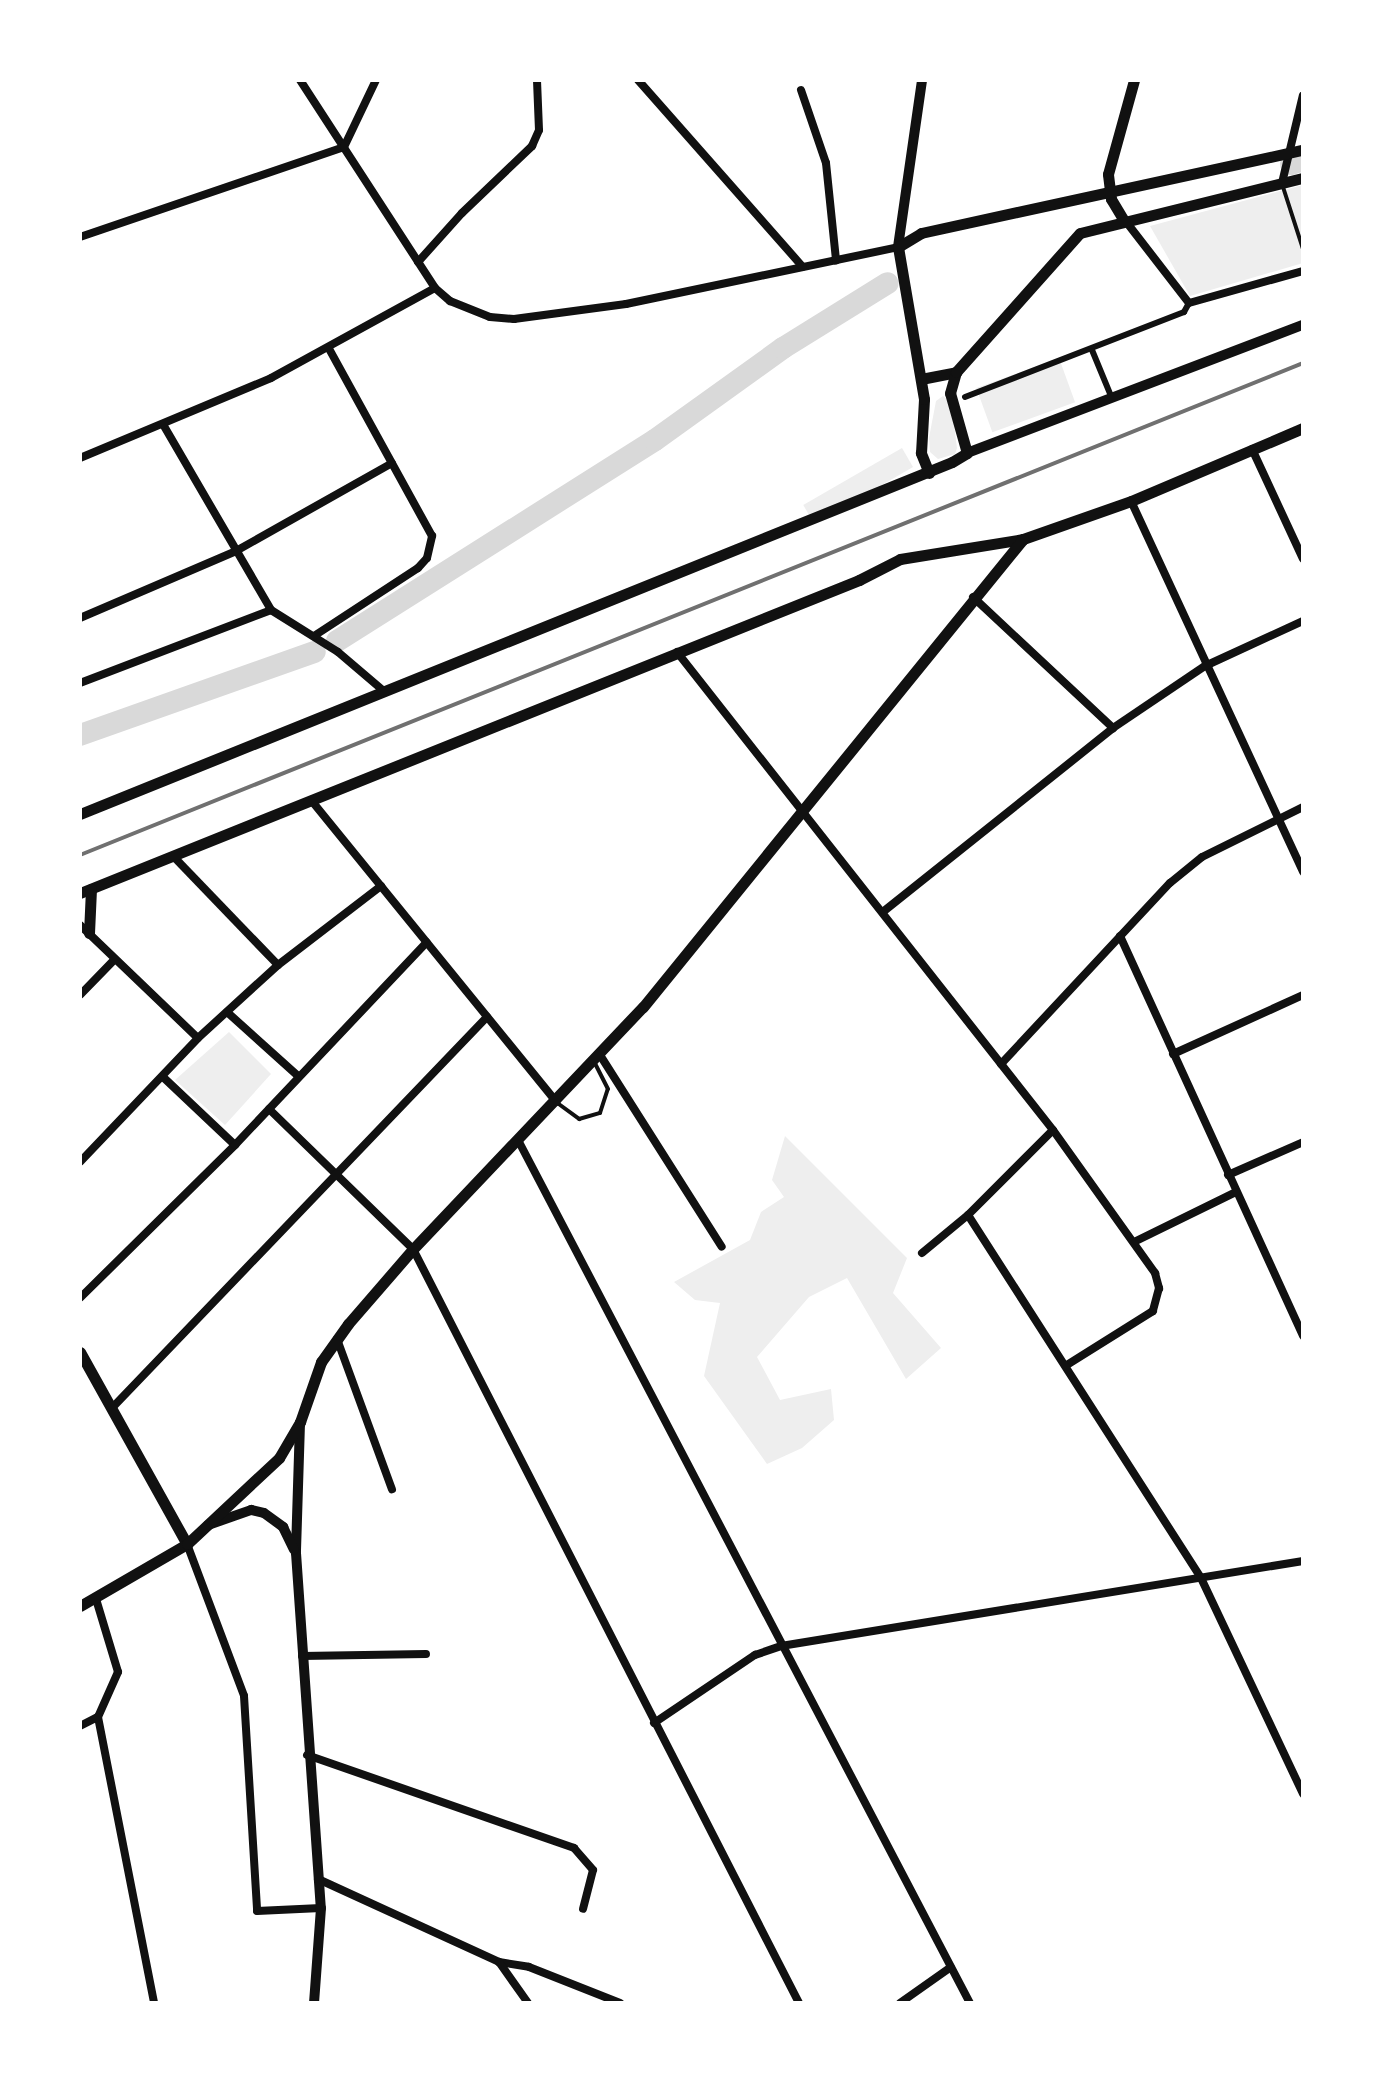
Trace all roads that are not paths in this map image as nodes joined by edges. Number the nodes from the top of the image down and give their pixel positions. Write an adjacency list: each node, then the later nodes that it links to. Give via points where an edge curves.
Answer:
1 (300, 80): 9 (street)
2 (376, 80): 9 (street)
3 (537, 80): 20 (street, via 539,130 532,146)
4 (638, 80): 21 (street)
5 (922, 80): 17 (street)
6 (1134, 80): 14 (main road, via 1111,156)
7 (801, 90): 19 (street, via 826,162)
8 (1303, 95): 11 (street)
9 (344, 147): 16 (street); 20 (street)
10 (1303, 150): 11 (main road)
11 (1286, 154): 13 (street); 14 (main road)
12 (1303, 178): 13 (main road)
13 (1282, 184): 15 (main road); 18 (lane)
14 (1108, 191): 15 (main road); 17 (main road, via 921,233)
15 (1123, 219): 24 (street); 28 (main road, via 1080,233)
16 (80, 237)
17 (898, 247): 19 (street); 29 (main road)
18 (1303, 249)
19 (836, 260): 21 (street)
20 (418, 262): 23 (street)
21 (803, 267): 23 (street, via 626,304 514,319 470,311)
22 (1303, 271): 24 (street)
23 (436, 288): 26 (street)
24 (1187, 308): 27 (street)
25 (1303, 325): 30 (street)
26 (330, 350): 32 (street); 37 (street)
27 (1092, 350): 30 (street); 31 (street)
28 (956, 372): 29 (main road); 35 (main road, via 950,393)
29 (921, 379): 38 (main road, via 921,453)
30 (1111, 396): 35 (street)
31 (965, 397)
32 (164, 426): 36 (street); 41 (street)
33 (1303, 428): 34 (main road)
34 (1252, 449): 39 (main road); 42 (street)
35 (967, 453): 38 (main road)
36 (80, 458)
37 (392, 463): 41 (street); 47 (street, via 429,526 432,548 418,568)
38 (929, 472): 51 (main road)
39 (1131, 502): 40 (main road); 49 (street)
40 (1023, 539): 43 (main road); 48 (main road, via 900,559)
41 (236, 551): 44 (street); 45 (street)
42 (1303, 559)
43 (972, 597): 52 (street); 55 (main road)
44 (271, 610): 47 (street); 50 (street)
45 (80, 618)
46 (1303, 621): 49 (street)
47 (314, 636): 51 (street)
48 (676, 652): 53 (main road); 55 (street)
49 (1204, 666): 52 (street); 57 (street)
50 (80, 683)
51 (385, 692): 56 (main road)
52 (1114, 728): 62 (street)
53 (311, 800): 58 (main road); 60 (street)
54 (1303, 806): 57 (street)
55 (801, 813): 62 (street); 74 (main road)
56 (80, 814)
57 (1278, 818): 59 (street); 64 (street, via 1202,857)
58 (174, 857): 61 (main road); 67 (street)
59 (1303, 872)
60 (381, 886): 65 (street); 67 (street)
61 (86, 891): 63 (main road)
62 (884, 911): 75 (street)
63 (84, 929): 66 (street)
64 (1120, 936): 73 (street); 75 (street)
65 (427, 942): 71 (street); 77 (street)
66 (115, 959): 68 (street); 72 (street)
67 (278, 965): 70 (street)
68 (80, 995)
69 (1303, 996): 73 (street)
70 (227, 1012): 72 (street); 77 (street)
71 (487, 1017): 78 (street); 86 (street)
72 (198, 1038): 76 (street)
73 (1173, 1054): 85 (street)
74 (597, 1058): 78 (main road); 78 (lane, via 608,1089 600,1113 579,1119); 90 (street)
75 (1001, 1064): 80 (street)
76 (163, 1076): 83 (street); 84 (street)
77 (298, 1076): 79 (street)
78 (556, 1102): 81 (main road)
79 (269, 1109): 83 (street); 86 (street)
80 (1053, 1130): 88 (street); 89 (street)
81 (518, 1140): 91 (main road); 108 (street)
82 (1303, 1142): 85 (street)
83 (235, 1145): 93 (street)
84 (80, 1162)
85 (1228, 1175): 87 (street)
86 (336, 1176): 91 (street); 98 (street)
87 (1236, 1192): 89 (street); 94 (street)
88 (968, 1215): 92 (street); 97 (street)
89 (1136, 1241): 97 (street, via 1156,1273 1153,1310)
90 (722, 1247)
91 (413, 1249): 95 (main road); 112 (street)
92 (922, 1253)
93 (80, 1298)
94 (1303, 1336)
95 (337, 1339): 99 (main road); 100 (street)
96 (80, 1352): 98 (main road)
97 (1068, 1364): 105 (street)
98 (112, 1408): 102 (main road)
99 (300, 1422): 101 (main road, via 279,1458); 103 (street)
100 (392, 1490)
101 (207, 1526): 102 (main road); 103 (street, via 251,1510 264,1513 283,1527)
102 (186, 1544): 106 (main road); 117 (street, via 244,1696 257,1912)
103 (296, 1553): 110 (street)
104 (1303, 1561): 105 (street)
105 (1201, 1578): 108 (street); 115 (street)
106 (96, 1599): 107 (main road); 111 (street, via 118,1672)
107 (80, 1606)
108 (780, 1646): 112 (street, via 755,1655); 120 (street)
109 (426, 1654): 110 (street)
110 (302, 1656): 114 (street)
111 (98, 1717): 113 (street); 121 (street)
112 (654, 1723): 125 (street)
113 (80, 1726)
114 (307, 1755): 116 (street); 118 (street, via 574,1848 594,1870)
115 (1303, 1794)
116 (318, 1879): 117 (street); 119 (street)
117 (321, 1908): 122 (street)
118 (583, 1909)
119 (499, 1962): 123 (street); 124 (street, via 529,1966)
120 (951, 1967): 126 (street); 127 (street)
121 (154, 2003)
122 (314, 2003)
123 (528, 2003)
124 (620, 2003)
125 (799, 2003)
126 (900, 2003)
127 (970, 2003)

